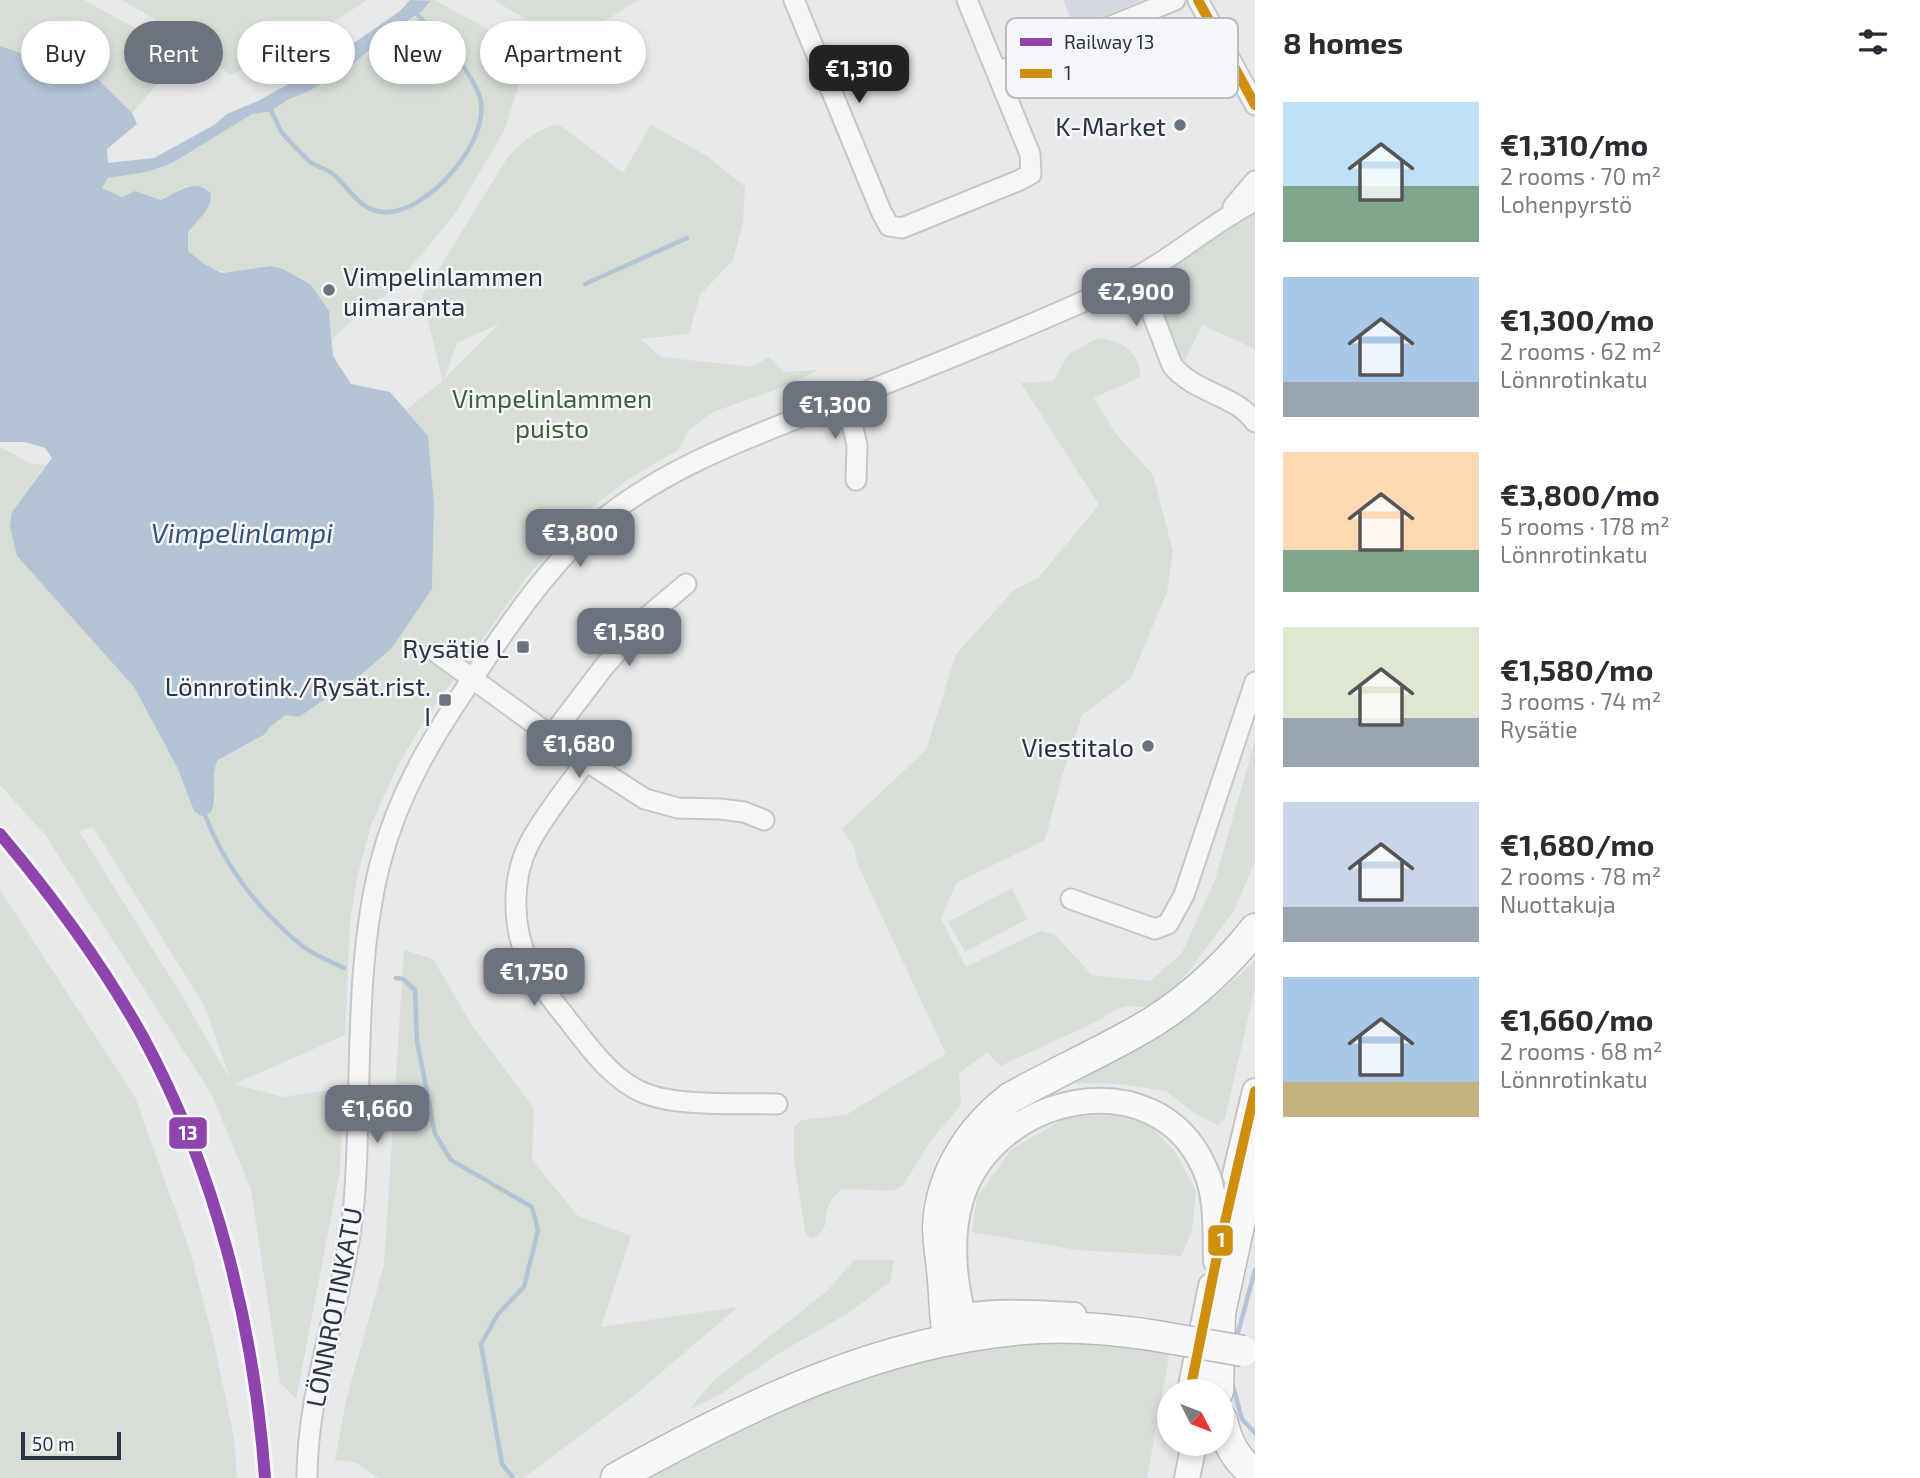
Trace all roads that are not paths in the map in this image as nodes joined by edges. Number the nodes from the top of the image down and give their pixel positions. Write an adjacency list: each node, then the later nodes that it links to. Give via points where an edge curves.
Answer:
1 (794, 0): 12 (street, via 890,226 902,228 1031,174 1030,154)
2 (967, 0): 9 (street)
3 (1175, 0): 5 (street)
4 (1198, 0): 6 (street)
5 (1131, 18)
6 (1208, 18)
7 (1006, 69): 9 (street)
8 (1238, 69): 10 (street)
9 (998, 72): 11 (street)
10 (1249, 88): 13 (street)
11 (1006, 92)
12 (1008, 98)
13 (1255, 105)
14 (1255, 181): 16 (street, LÖNNROTINKATU)
15 (1255, 201): 16 (street, LÖNNROTINKATU)
16 (1227, 215): 17 (street, LÖNNROTINKATU)
17 (1138, 276): 18 (street, LÖNNROTINKATU); 19 (street, via 1172,365 1188,382 1238,407)
18 (846, 399): 20 (street, via 857,445); 23 (street, LÖNNROTINKATU, via 675,471 596,524 564,556)
19 (1255, 422)
20 (856, 480)
21 (686, 584): 25 (street, via 630,637)
22 (437, 653): 23 (street)
23 (473, 677): 25 (street); 44 (street, LÖNNROTINKATU, via 445,716 398,805 379,867 367,939 351,1232 312,1414)
24 (1255, 682): 28 (street, via 1184,895 1168,924 1155,929)
25 (552, 735): 26 (street)
26 (586, 761): 27 (street, via 662,805 720,808); 31 (street, via 528,846 519,878 516,917 522,947 538,981 610,1070 645,1094 690,1101)
27 (764, 820)
28 (1071, 899)
29 (1255, 929): 35 (highway, via 1224,965 1166,1013 1010,1098 958,1153 939,1226)
30 (1255, 1091): 33 (main road)
31 (777, 1104)
32 (1255, 1151): 34 (highway)
33 (1216, 1261): 35 (main road, via 1211,1186 1198,1153 1182,1133 1162,1117 1131,1104 1066,1104 1033,1116 1008,1133 972,1177 962,1198 956,1240); 37 (main road)
34 (1220, 1313): 38 (main road); 39 (highway)
35 (956, 1328): 36 (highway, bridge, via 1159,1329); 45 (highway, via 775,1396)
36 (1250, 1346)
37 (1192, 1379)
38 (1206, 1379)
39 (1218, 1379)
40 (1234, 1453): 43 (highway)
41 (1178, 1456): 46 (main road)
42 (1192, 1456): 47 (main road)
43 (1255, 1474)
44 (307, 1478)
45 (615, 1478)
46 (1173, 1478)
47 (1187, 1478)

